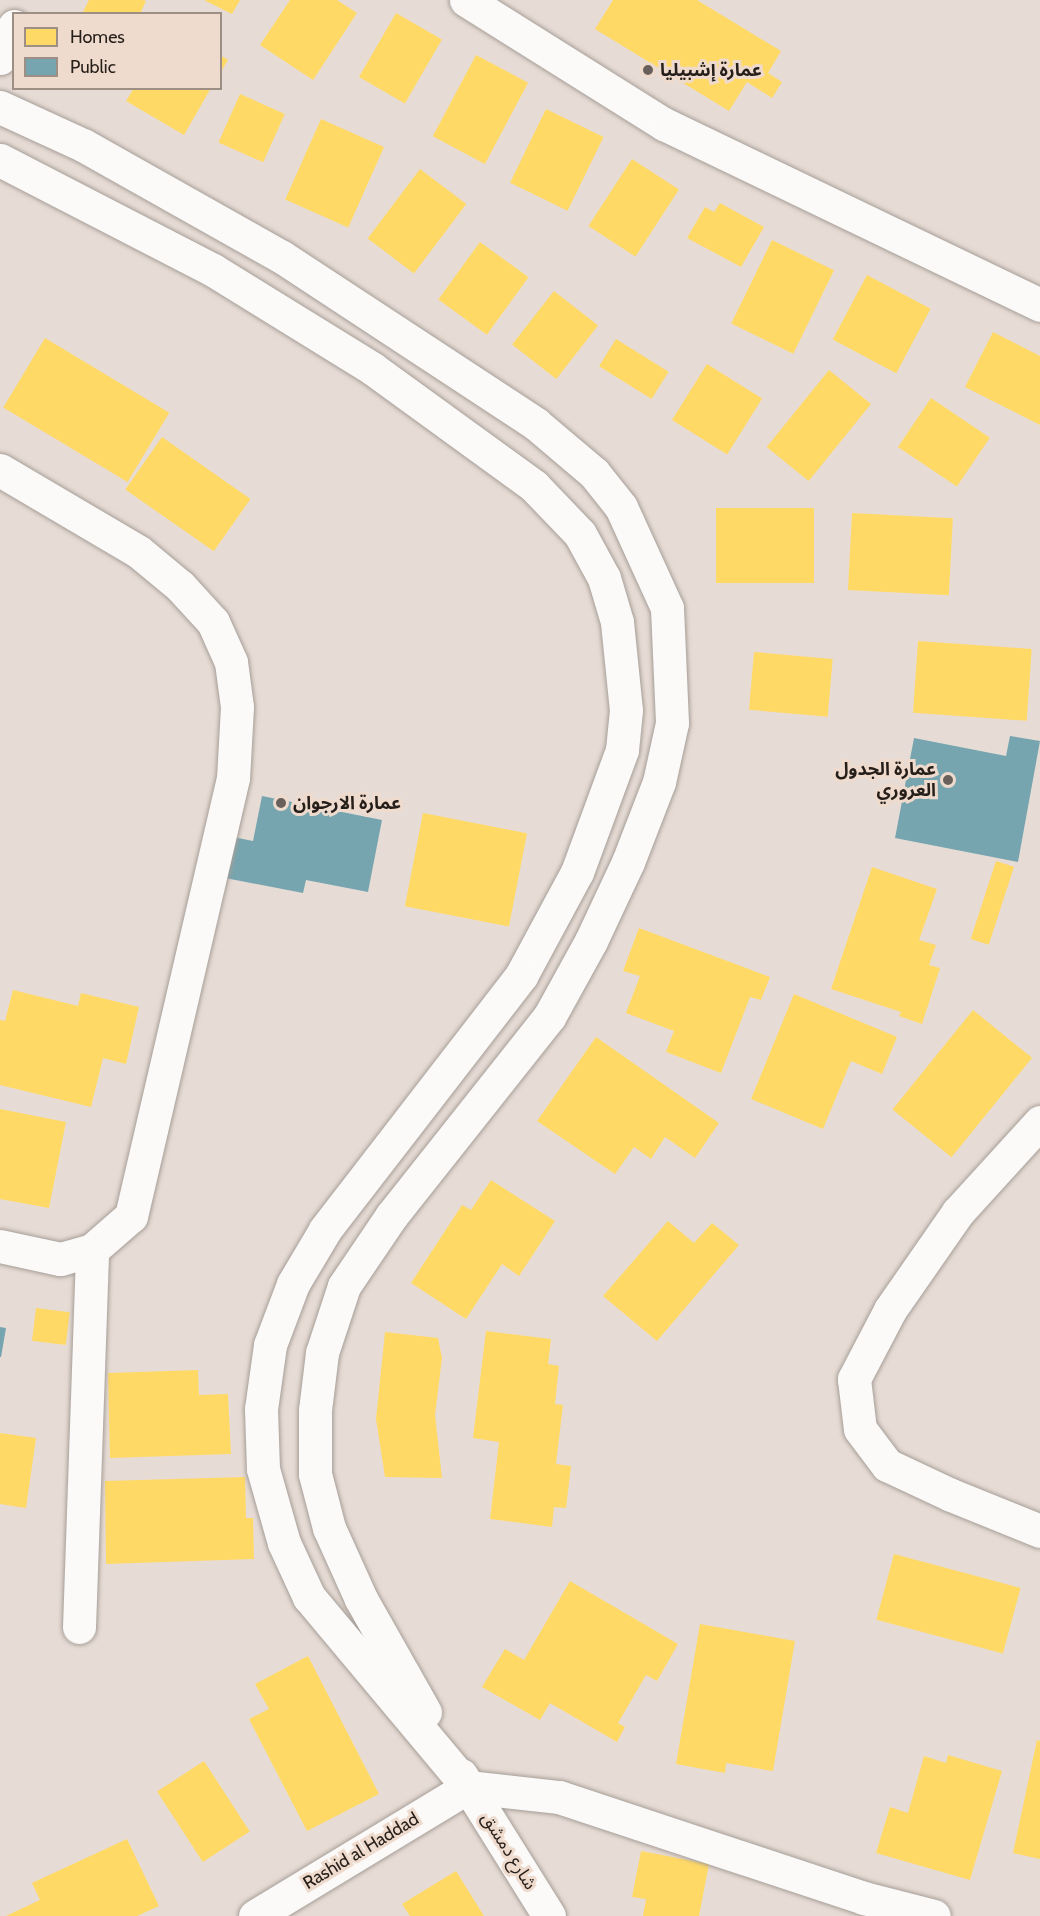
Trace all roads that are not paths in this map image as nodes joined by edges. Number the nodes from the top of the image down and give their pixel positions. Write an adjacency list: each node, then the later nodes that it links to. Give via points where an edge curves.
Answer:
1 (466, 0): 6 (street, via 664,124)
2 (12, 31): 3 (street)
3 (0, 58)
4 (0, 107): 13 (street, via 83,145 282,257 536,424 594,473 621,507 667,608 673,667 672,723 659,782 619,882 549,1017 392,1215 344,1286 322,1353 315,1410 315,1474 329,1528 361,1599)
5 (0, 160): 13 (street, via 213,270 373,369 534,486 580,534 604,578 617,622 626,710 622,750 577,873 521,976 325,1230 292,1284 270,1345 261,1409 263,1469 284,1543 309,1597)
6 (1040, 305)
7 (0, 470): 10 (street, via 139,552 180,586 213,622 231,662 237,707 233,778 131,1216)
8 (1040, 1122): 11 (street, via 958,1212 890,1310 854,1379 860,1429 887,1465 951,1496)
9 (0, 1246): 10 (street, via 60,1259)
10 (92, 1250): 12 (street)
11 (1040, 1531)
12 (79, 1627)
13 (468, 1787): 14 (street, Rashid al Haddad); 15 (street, شارع دمشق); 16 (street, via 559,1797 864,1898)
14 (255, 1916)
15 (549, 1916)
16 (934, 1916)

